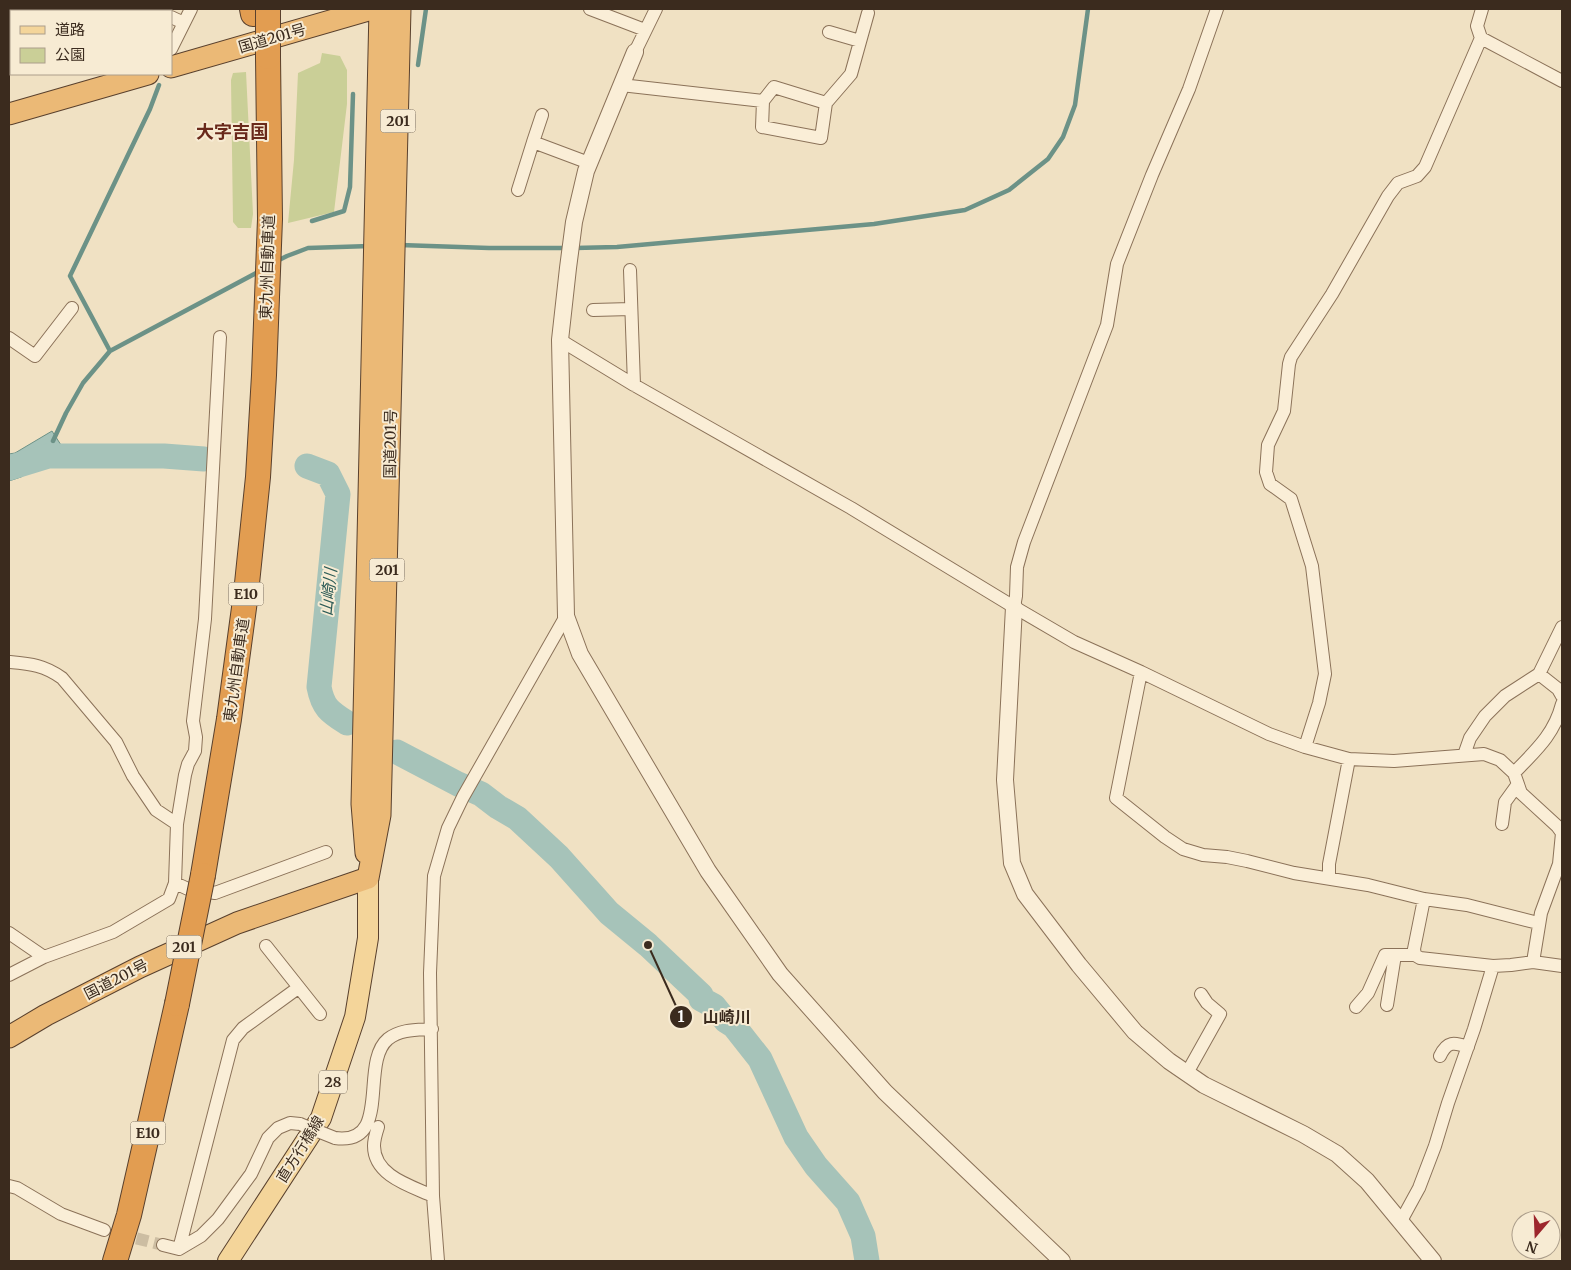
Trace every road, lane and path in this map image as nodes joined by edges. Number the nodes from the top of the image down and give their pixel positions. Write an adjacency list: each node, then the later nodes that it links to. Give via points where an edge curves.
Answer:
1 (191, 9): 12 (street)
2 (372, 9): 19 (highway, 国道201号)
3 (380, 9): 30 (highway, 国道201号 / 201)
4 (400, 9): 30 (highway, 国道201号 / 201)
5 (590, 9): 13 (street)
6 (656, 9): 13 (street)
7 (1217, 9): 39 (street, via 1189,89 1117,264 1107,325 1024,542 1017,567)
8 (1482, 9): 15 (street, via 1477,26)
9 (258, 10): 85 (highway, 東九州自動車道 / E10, bridge, via 262,60 266,311 258,477 246,593 203,875 177,1004)
10 (868, 13): 16 (street)
11 (172, 17): 12 (street)
12 (184, 23): 17 (street)
13 (645, 30): 18 (street)
14 (828, 32): 16 (street)
15 (1480, 38): 21 (street); 47 (street, via 1425,167 1417,176 1398,183 1388,196 1332,294 1291,357 1284,411 1268,445 1266,472 1270,484 1291,499 1312,566 1325,674)
16 (860, 41): 24 (street, via 851,74)
17 (172, 47)
18 (635, 52): 22 (street)
19 (172, 67)
20 (145, 75): 25 (highway)
21 (1562, 81)
22 (622, 84): 23 (street); 28 (street)
23 (763, 100): 24 (street, via 774,88); 24 (street, via 762,127 820,138)
24 (826, 103)
25 (9, 114)
26 (542, 115): 27 (street)
27 (534, 142): 28 (street); 29 (street)
28 (589, 164): 37 (street, via 574,222)
29 (518, 190)
30 (385, 232): 54 (highway, 国道201号 / 201, via 362,804)
31 (630, 270): 33 (street)
32 (72, 308): 36 (street, via 35,356)
33 (631, 309): 34 (street); 38 (street)
34 (593, 310)
35 (220, 337): 51 (street, via 205,619 192,721 195,751 188,764)
36 (9, 338)
37 (560, 340): 38 (street); 40 (street)
38 (634, 386): 39 (street, via 851,508)
39 (1014, 607): 43 (street, via 1074,642); 77 (street, via 1005,780 1012,863 1025,894 1085,972 1136,1032)
40 (566, 616): 73 (street, via 448,828 434,876 430,973); 88 (street, via 580,654 708,871 780,974 885,1092)
41 (1561, 631): 44 (street)
42 (9, 662): 51 (street, via 40,666 62,678 116,742 133,776 156,810)
43 (1141, 672): 47 (street, via 1269,734); 55 (street, via 1116,798 1183,849)
44 (1540, 674): 45 (street); 48 (street, via 1505,696 1485,716 1470,738)
45 (1562, 696)
46 (1562, 704): 50 (street, via 1558,720)
47 (1305, 747): 49 (street)
48 (1464, 755): 49 (street, via 1394,761); 50 (street, via 1484,754 1500,760)
49 (1349, 759): 55 (street)
50 (1516, 779): 52 (street, via 1505,802); 58 (street, via 1522,793 1562,833 1560,864)
51 (177, 824): 56 (street)
52 (1502, 824)
53 (326, 852): 56 (street, via 215,893 188,889)
54 (368, 878): 74 (highway, 国道201号 / 201, via 237,923 140,967); 86 (main road, 直方行橋線 / 28, via 368,938 355,1017 321,1118)
55 (1329, 878): 57 (street)
56 (175, 883): 63 (street, via 169,899 114,932)
57 (1424, 899): 58 (street, via 1467,905); 62 (street)
58 (1538, 923): 64 (street)
59 (9, 933): 63 (street)
60 (266, 946): 68 (street)
61 (1395, 955): 62 (street); 70 (street); 71 (street, via 1385,955 1368,993)
62 (1414, 955): 65 (street)
63 (44, 957): 67 (street)
64 (1533, 962): 65 (street); 66 (street)
65 (1493, 966): 75 (street)
66 (1562, 966)
67 (9, 975)
68 (298, 988): 72 (street); 84 (street, via 243,1028 233,1040)
69 (1201, 994): 77 (street, via 1220,1014)
70 (1387, 1005)
71 (1356, 1007)
72 (320, 1014)
73 (432, 1029): 80 (street); 84 (street, bridge, via 406,1031 386,1041 379,1054 370,1116 363,1130 343,1139 300,1124 290,1123 278,1128 268,1138 251,1174 218,1219 201,1236)
74 (9, 1037)
75 (1468, 1047): 76 (street, via 1450,1044); 81 (street, via 1419,1188)
76 (1440, 1056)
77 (1187, 1074): 81 (street, via 1337,1154 1367,1181)
78 (378, 1127): 80 (street, via 374,1146 376,1159 383,1170)
79 (11, 1184): 82 (street, via 61,1214)
80 (433, 1196): 87 (street)
81 (1401, 1221): 89 (street)
82 (104, 1230)
83 (163, 1245): 84 (street)
84 (180, 1249)
85 (116, 1261)
86 (228, 1261)
87 (438, 1261)
88 (1062, 1261)
89 (1433, 1261)

